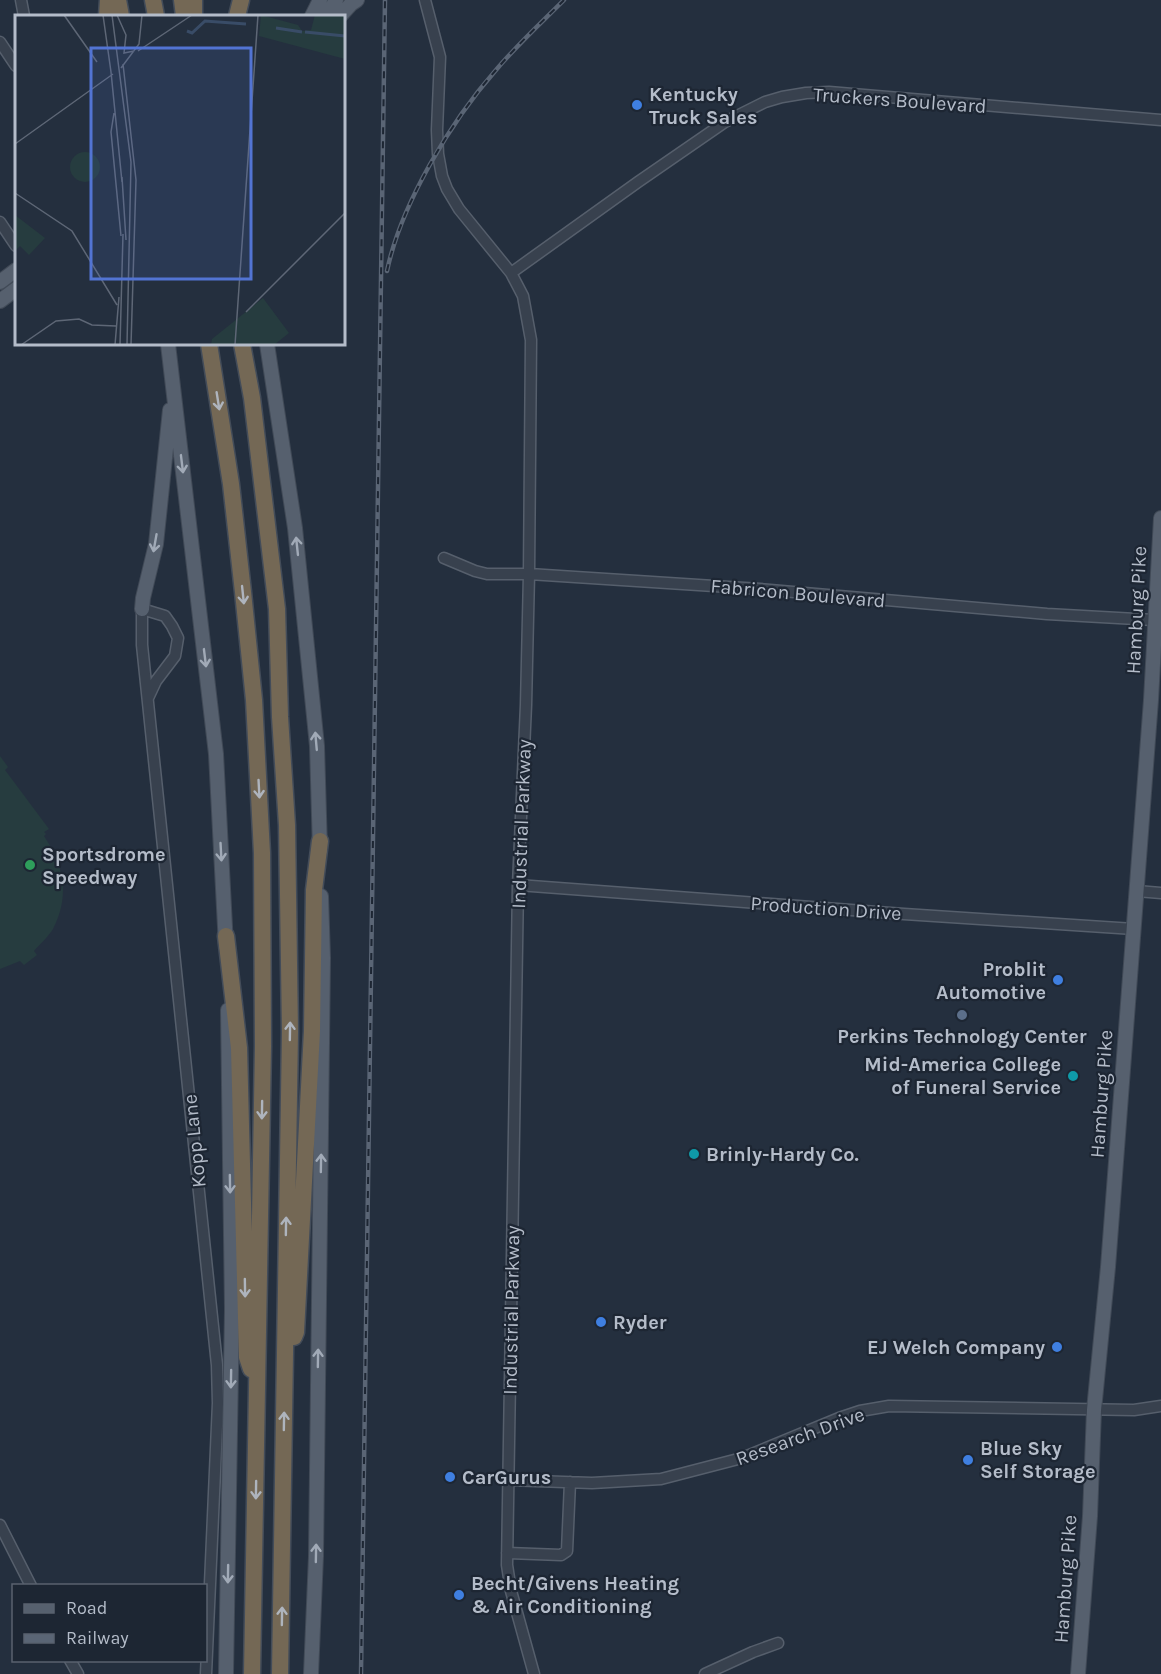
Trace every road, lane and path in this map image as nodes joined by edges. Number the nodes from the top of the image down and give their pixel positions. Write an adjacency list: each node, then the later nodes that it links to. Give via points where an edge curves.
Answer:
1 (21, 0): 11 (street)
2 (108, 0): 12 (highway)
3 (118, 0): 13 (highway)
4 (154, 0): 14 (highway)
5 (182, 0): 15 (highway)
6 (241, 0): 16 (highway)
7 (320, 0): 17 (main road)
8 (336, 0): 18 (main road)
9 (357, 0): 19 (main road)
10 (425, 0): 26 (street, Industrial Parkway, via 440,57 437,130 442,176 459,209)
11 (24, 15)
12 (107, 15)
13 (121, 15)
14 (157, 15)
15 (184, 15)
16 (236, 15)
17 (312, 15)
18 (328, 15)
19 (341, 15)
20 (0, 42): 21 (street)
21 (13, 54)
22 (1161, 120): 26 (street, Truckers Boulevard, via 829,92 782,97 744,112 703,136)
23 (0, 222): 24 (street)
24 (15, 244)
25 (15, 271): 27 (main road)
26 (511, 273): 37 (street, Industrial Parkway, via 523,296 531,340)
27 (0, 282)
28 (15, 290): 29 (main road)
29 (0, 301)
30 (168, 345): 34 (main road)
31 (209, 345): 49 (highway, one-way to 49, via 243,591 254,700 262,853)
32 (242, 345): 48 (highway, one-way to 32, via 290,1032 287,825 276,609 252,398)
33 (267, 345): 42 (main road, one-way to 33, via 317,746 295,528)
34 (173, 381): 38 (main road, one-way to 38, via 156,544); 47 (main road, one-way to 47, via 216,754)
35 (1161, 518): 39 (main road, Hamburg Pike)
36 (444, 558): 37 (street, Fabricon Boulevard, via 487,574)
37 (529, 574): 39 (street, Fabricon Boulevard, via 760,589 1047,614); 43 (street, Industrial Parkway)
38 (142, 609): 40 (street, Kopp Lane); 40 (street, via 165,616 178,638 175,656)
39 (1157, 628): 41 (main road, Hamburg Pike)
40 (148, 698): 58 (street, Kopp Lane, via 217,1365)
41 (1155, 721): 44 (main road, Hamburg Pike)
42 (320, 841): 48 (highway, via 314,890 312,1031 296,1332); 62 (main road, one-way to 42, via 316,1556 323,958)
43 (518, 885): 46 (street, Production Drive); 52 (street, Industrial Parkway)
44 (1137, 891): 45 (street); 46 (main road, Hamburg Pike)
45 (1161, 893)
46 (1134, 929): 51 (main road, Hamburg Pike)
47 (226, 936): 49 (highway, one-way to 49, via 239,1048 247,1357); 59 (main road, one-way to 59, via 232,1310)
48 (285, 1360): 61 (highway, one-way to 48)
49 (257, 1390): 60 (highway, one-way to 60)
50 (1161, 1406): 51 (street, Research Drive)
51 (1094, 1410): 53 (street, Research Drive, via 889,1406 839,1418 742,1458 661,1479); 65 (main road, Hamburg Pike)
52 (507, 1480): 53 (street, Research Drive); 55 (street, Industrial Parkway)
53 (570, 1482): 55 (street, via 567,1551 561,1555)
54 (0, 1525): 56 (street)
55 (507, 1553): 63 (street, Industrial Parkway, via 511,1591)
56 (30, 1584)
57 (778, 1643): 64 (street)
58 (207, 1651)
59 (226, 1674)
60 (252, 1674)
61 (280, 1674)
62 (311, 1674)
63 (534, 1674)
64 (705, 1674)
65 (1078, 1674)

